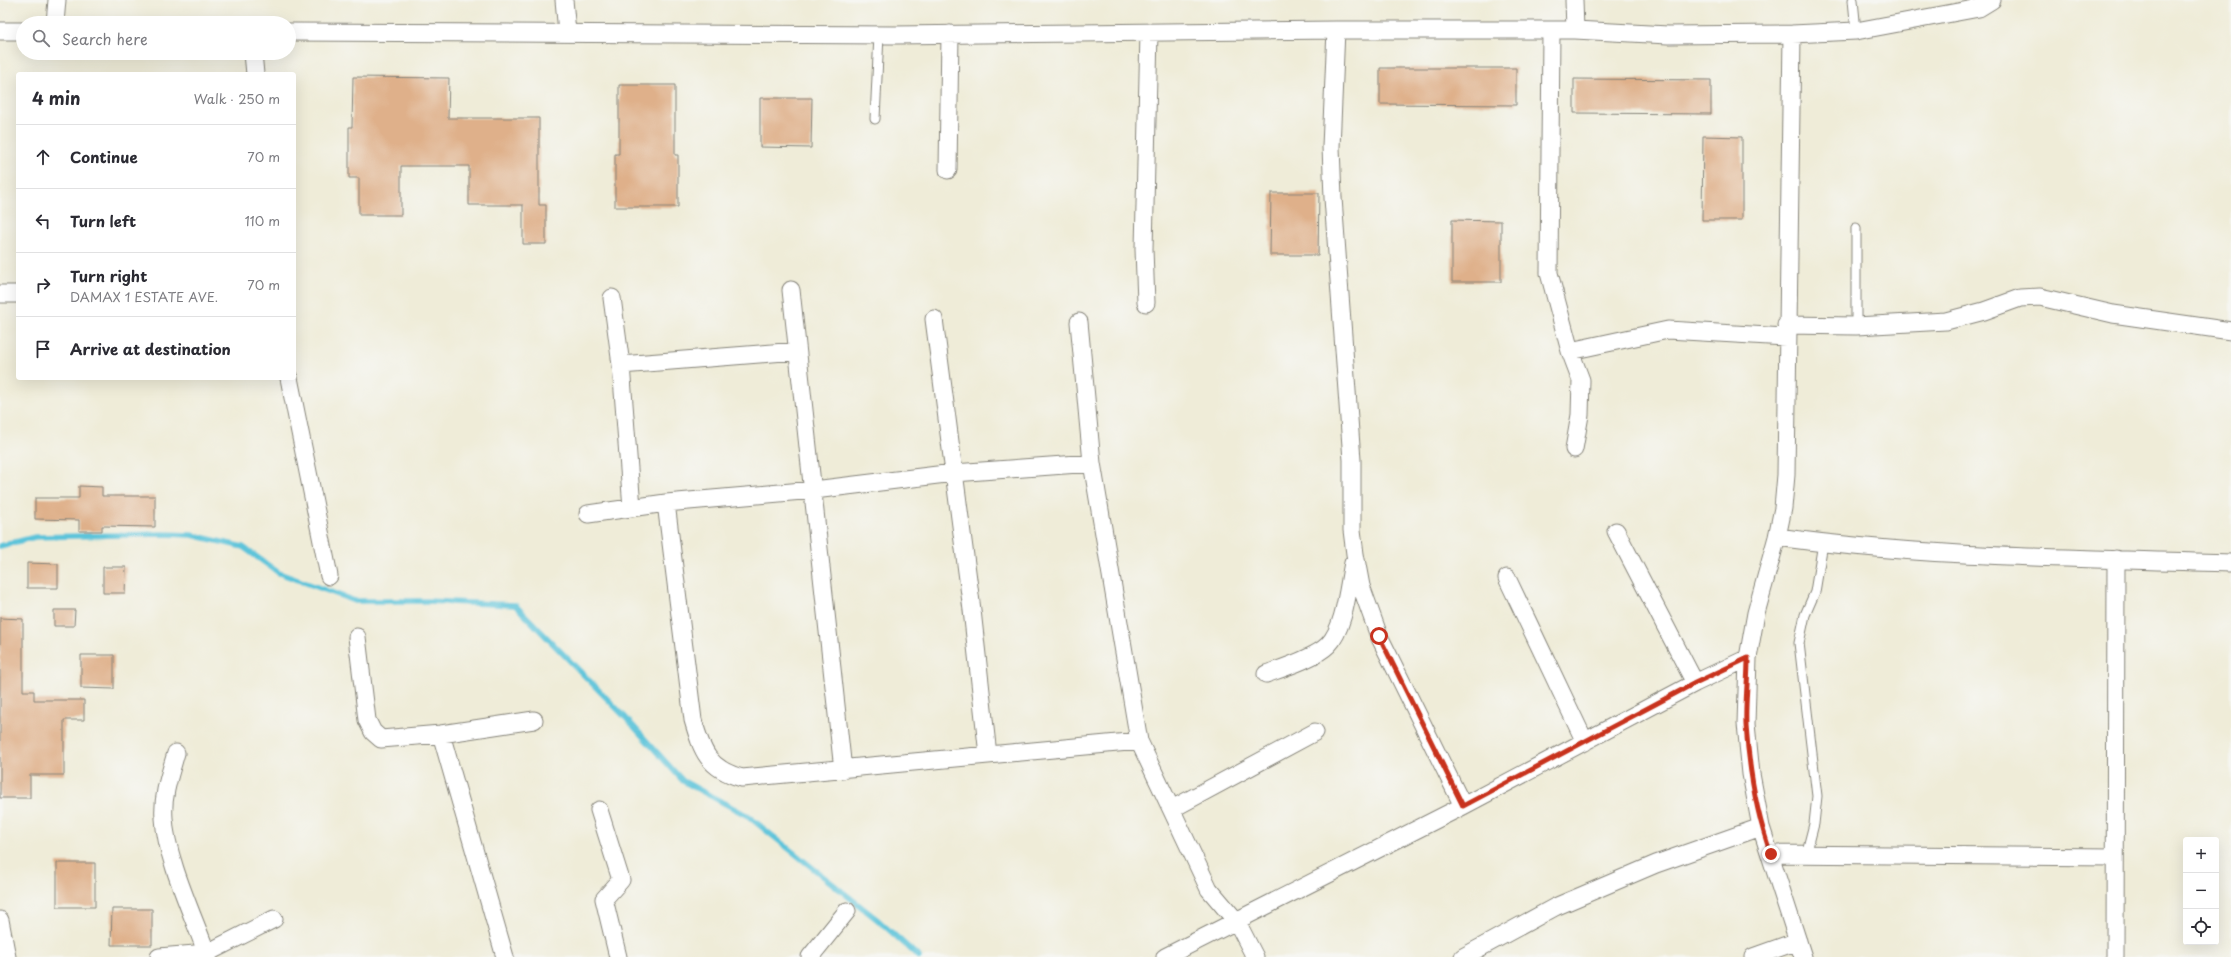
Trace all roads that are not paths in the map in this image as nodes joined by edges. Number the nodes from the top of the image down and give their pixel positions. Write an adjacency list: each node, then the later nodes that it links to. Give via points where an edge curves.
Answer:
1 (56, 0): 6 (street)
2 (564, 0): 14 (street)
3 (1574, 0): 9 (street)
4 (1853, 0): 12 (lane)
5 (1992, 0): 12 (street, via 1979,8)
6 (55, 16)
7 (1336, 30): 8 (street); 15 (street); 48 (street, via 1331,147 1332,191 1352,460 1352,530)
8 (1552, 30): 9 (street); 34 (street, via 1549,273)
9 (1574, 30): 17 (street, via 1668,35)
10 (0, 31): 11 (street)
11 (16, 31)
12 (1856, 31): 17 (street)
13 (296, 32): 14 (street)
14 (567, 32): 18 (street)
15 (1149, 32): 16 (street); 28 (street, via 1144,249)
16 (950, 34): 18 (street); 22 (street)
17 (1792, 34): 32 (street)
18 (879, 35): 21 (lane)
19 (254, 60): 20 (street)
20 (255, 72)
21 (875, 119)
22 (948, 170)
23 (1856, 228): 31 (lane)
24 (791, 290): 35 (street)
25 (0, 294): 26 (street)
26 (16, 294)
27 (612, 298): 36 (street)
28 (1146, 303)
29 (934, 319): 40 (street)
30 (1079, 322): 39 (street)
31 (1856, 326): 32 (street); 33 (street, via 1946,321 2020,298 2040,297 2114,314)
32 (1786, 331): 34 (street, via 1668,330); 46 (street, via 1786,475)
33 (2231, 331)
34 (1570, 350): 38 (street, via 1581,380 1580,415)
35 (797, 351): 36 (street); 41 (street)
36 (621, 365): 43 (street)
37 (289, 380): 51 (street)
38 (1574, 449)
39 (1092, 463): 40 (street); 60 (street)
40 (954, 473): 41 (street); 63 (street)
41 (814, 490): 42 (street); 64 (street)
42 (666, 503): 43 (street); 64 (street, via 693,720 703,750 718,768 727,774 742,778)
43 (632, 508): 44 (street)
44 (588, 514)
45 (1616, 531): 56 (street)
46 (1777, 537): 47 (street); 54 (street, via 1756,613)
47 (1823, 543): 49 (street, via 1951,554); 70 (lane, via 1815,592 1805,615 1800,643 1817,796 1814,824)
48 (1355, 554): 55 (street, via 1340,626 1328,645 1300,662); 65 (street, via 1361,586 1379,636)
49 (2116, 559): 50 (street); 71 (street)
50 (2231, 563)
51 (329, 576)
52 (1507, 578): 61 (street)
53 (357, 637): 59 (street, via 367,720 373,732 381,739)
54 (1748, 658): 56 (street); 68 (street, via 1746,724 1751,774)
55 (1266, 674)
56 (1695, 683): 61 (street)
57 (534, 720): 59 (street)
58 (1315, 732): 66 (street)
59 (440, 734): 80 (street)
60 (1139, 742): 63 (street); 66 (street)
61 (1585, 742): 65 (street)
62 (176, 753): 77 (street, via 166,789 164,818 170,851)
63 (988, 756): 64 (street)
64 (843, 770)
65 (1463, 806): 75 (street)
66 (1172, 809): 75 (street, via 1209,889)
67 (599, 810): 81 (street, via 621,880 604,899)
68 (1761, 827): 69 (street); 85 (street, via 1656,864 1555,907)
69 (1771, 854): 70 (street); 76 (street)
70 (1806, 855): 71 (street)
71 (2114, 857): 87 (street)
72 (847, 911): 82 (street)
73 (274, 919): 77 (street)
74 (0, 920): 78 (street)
75 (1237, 922): 83 (street); 84 (street)
76 (1801, 949): 86 (street)
77 (208, 955): 79 (street)
78 (7, 957)
79 (159, 957)
80 (505, 957)
81 (618, 957)
82 (810, 957)
83 (1165, 957)
84 (1255, 957)
85 (1463, 957)
86 (1753, 957)
87 (2115, 957)

